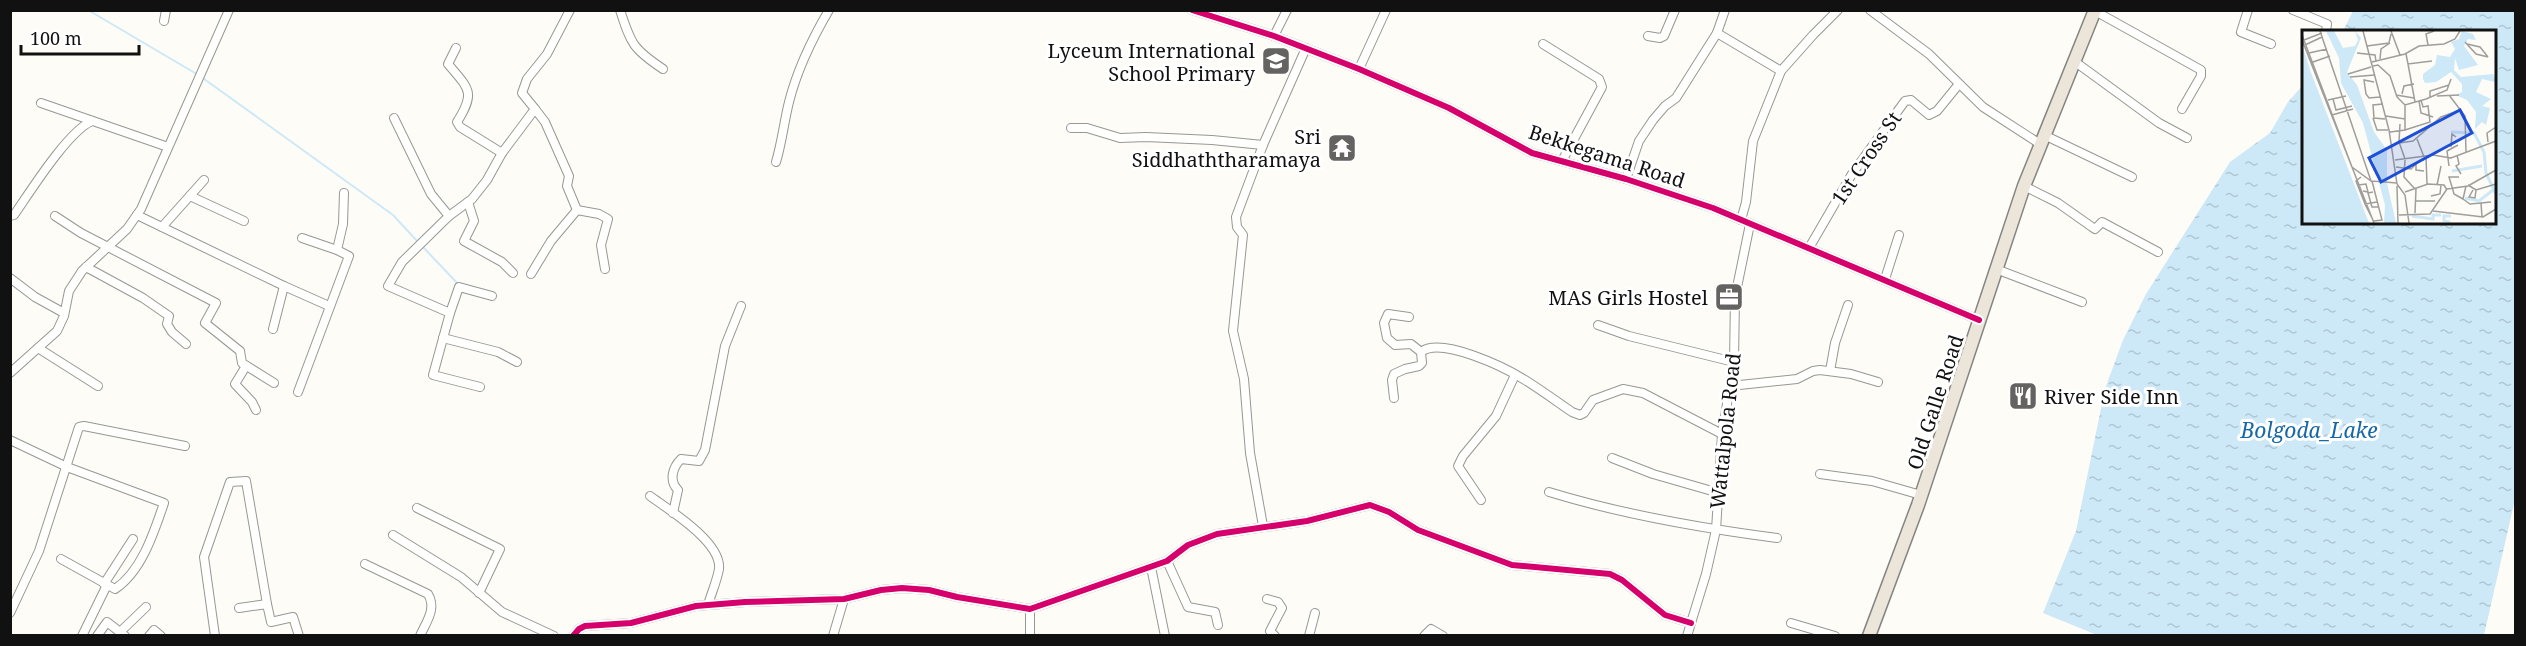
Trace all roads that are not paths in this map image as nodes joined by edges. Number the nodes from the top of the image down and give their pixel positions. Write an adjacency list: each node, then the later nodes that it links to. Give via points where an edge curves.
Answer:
1 (166, 10): 16 (street)
2 (229, 10): 39 (street)
3 (570, 10): 31 (street, via 547,54 523,86 522,93)
4 (620, 10): 26 (street, via 636,50)
5 (829, 10): 42 (street, via 800,68)
6 (1192, 10): 19 (street, Bekkegama Road)
7 (1287, 10): 19 (street)
8 (1386, 10): 27 (street)
9 (1675, 10): 20 (street, via 1664,36)
10 (1725, 10): 18 (street)
11 (1838, 10): 28 (street)
12 (1870, 10): 29 (street, via 1929,54)
13 (2248, 10): 22 (street, via 2241,32)
14 (2293, 10): 17 (street, via 2327,24)
15 (2095, 11): 25 (highway, Old Galle Road); 32 (street, via 2201,69)
16 (164, 21)
17 (2326, 30)
18 (1717, 33): 28 (street); 44 (street, via 1676,98 1665,106 1639,141)
19 (1274, 36): 24 (street, Bekkegama Road)
20 (1648, 36)
21 (1543, 44): 41 (street, via 1599,79 1602,87)
22 (2271, 44)
23 (456, 48): 40 (street, via 448,64 470,96 458,122 460,127)
24 (1306, 48): 27 (street, Bekkegama Road); 38 (street)
25 (2074, 61): 36 (street, via 2159,123); 37 (highway, Old Galle Road)
26 (663, 69)
27 (1359, 69): 41 (street, Bekkegama Road, via 1449,108 1532,153)
28 (1781, 71): 55 (street, via 1753,141)
29 (1959, 84): 37 (street, via 1983,107); 62 (street, 1st Cross St, via 1929,115 1911,100 1905,101 1852,174)
30 (41, 103): 34 (street)
31 (535, 109): 40 (street); 50 (street, via 545,122 569,176 567,186)
32 (2182, 110)
33 (394, 118): 54 (street, via 431,194)
34 (92, 121): 39 (street); 52 (street, via 68,142)
35 (1071, 128): 38 (street, via 1120,138)
36 (2187, 138)
37 (2042, 140): 43 (street); 46 (highway, Old Galle Road)
38 (1263, 144): 115 (street, via 1236,217 1243,235 1233,331 1244,380 1250,453)
39 (168, 147): 51 (street)
40 (502, 153): 49 (street, via 487,180)
41 (1562, 161): 44 (street, Bekkegama Road)
42 (776, 162)
43 (2132, 177)
44 (1626, 179): 55 (street, Bekkegama Road)
45 (204, 180): 48 (street)
46 (2024, 186): 64 (street, via 2058,203 2095,229 2102,222); 67 (highway, Old Galle Road)
47 (344, 193): 63 (street)
48 (190, 196): 56 (street); 58 (street)
49 (468, 202): 54 (street); 68 (street, via 474,221 464,241 502,262)
50 (577, 210): 66 (street, via 608,219 602,245); 69 (street, via 551,241)
51 (137, 215): 58 (street); 61 (street)
52 (10, 216)
53 (55, 216): 61 (street)
54 (449, 216): 79 (street, via 402,262 388,286)
55 (1741, 220): 57 (street, Bekkegama Road)
56 (244, 221)
57 (1750, 224): 62 (street, Bekkegama Road); 89 (street, Wattalpola Road, via 1735,297)
58 (162, 227): 72 (street)
59 (1899, 236): 71 (street)
60 (302, 238): 63 (street)
61 (108, 247): 65 (street); 90 (street, via 216,303 205,323 240,351)
62 (1809, 248): 71 (street, Bekkegama Road)
63 (337, 250): 76 (street, via 349,256)
64 (2158, 252)
65 (86, 267): 78 (street, via 69,291); 85 (street, via 169,316 167,324)
66 (604, 269)
67 (1996, 269): 74 (street); 81 (highway, Old Galle Road)
68 (513, 273)
69 (531, 274)
70 (10, 278): 78 (street)
71 (1885, 279): 81 (street, Bekkegama Road)
72 (284, 285): 76 (street); 83 (street)
73 (492, 296): 79 (street, via 459,287)
74 (2082, 303)
75 (1848, 305): 92 (street)
76 (329, 306): 99 (street)
77 (741, 306): 114 (street, via 725,346 705,450 699,461 681,459 676,464 672,484 678,490)
78 (64, 313): 86 (street, via 57,331)
79 (450, 313): 84 (street)
80 (1409, 316): 87 (street, via 1388,314 1384,323 1387,338 1395,345 1411,344)
81 (1979, 320): 110 (highway, Old Galle Road)
82 (1598, 325): 89 (street)
83 (273, 329)
84 (443, 338): 88 (street, via 498,352); 98 (street, via 433,375)
85 (186, 344)
86 (38, 348): 91 (street); 96 (street)
87 (1421, 352): 93 (street, via 1425,348 1454,348); 100 (street, via 1419,366 1394,374)
88 (517, 362)
89 (1734, 362): 97 (street, Wattalpola Road)
90 (246, 366): 95 (street); 101 (street, via 235,384)
91 (12, 368)
92 (1830, 371): 94 (street); 97 (street, via 1813,370 1797,380)
93 (1515, 375): 102 (street, via 1580,415 1593,400 1623,389 1643,393); 112 (street, via 1496,416 1458,466)
94 (1878, 382)
95 (274, 383)
96 (98, 386)
97 (1730, 386): 102 (street, Wattalpola Road)
98 (480, 387)
99 (298, 392)
100 (1394, 398)
101 (256, 410)
102 (1722, 434): 109 (street, Wattalpola Road)
103 (10, 440): 106 (street)
104 (185, 446): 106 (street, via 84,426 79,428)
105 (1612, 458): 109 (street)
106 (67, 467): 124 (street, via 164,503 143,557 115,589); 133 (street, via 39,550)
107 (1820, 474): 110 (street, via 1880,483)
108 (1549, 492): 116 (street, via 1599,507)
109 (1719, 493): 116 (street, Wattalpola Road)
110 (1921, 495): 157 (highway, Old Galle Road)
111 (650, 496): 114 (street)
112 (1481, 500)
113 (417, 508): 125 (street, via 500,549)
114 (673, 513): 129 (street, via 716,552 719,568)
115 (1263, 526): 121 (street, via 1217,534 1188,545); 135 (street, via 1307,521 1370,505 1418,530 1512,565 1610,574 1665,615)
116 (1716, 530): 118 (street); 135 (street, Wattalpola Road)
117 (393, 535): 125 (street)
118 (1777, 537)
119 (133, 539): 124 (street)
120 (61, 560): 124 (street)
121 (1167, 561): 123 (street); 137 (street, via 1188,607 1215,612)
122 (365, 564): 145 (street, via 428,594 432,610)
123 (1151, 567): 132 (street); 150 (street)
124 (106, 584): 138 (street)
125 (479, 592): 146 (street, via 502,612)
126 (844, 599): 129 (street); 132 (street, via 902,588); 148 (street)
127 (1267, 599): 151 (street, via 1278,602 1282,608 1270,631)
128 (267, 604): 131 (street); 143 (street, via 246,481 230,482 204,557); 144 (street, via 271,622 293,617)
129 (708, 605): 147 (street, via 631,622 585,626)
130 (146, 607): 139 (street)
131 (239, 608)
132 (1030, 609): 149 (street)
133 (10, 613)
134 (1315, 613): 152 (street)
135 (1691, 623): 155 (street, Wattalpola Road)
136 (1791, 623): 156 (street)
137 (1218, 625)
138 (84, 632): 140 (street)
139 (122, 634): 140 (street, via 107,622)
140 (97, 636)
141 (149, 636): 142 (street, via 154,630)
142 (161, 636)
143 (215, 636)
144 (299, 636)
145 (420, 636)
146 (554, 636)
147 (573, 636)
148 (833, 636)
149 (1030, 636)
150 (1165, 636)
151 (1275, 636)
152 (1309, 636)
153 (1424, 636): 154 (street, via 1431,629)
154 (1443, 636)
155 (1687, 636)
156 (1835, 636)
157 (1869, 636)

